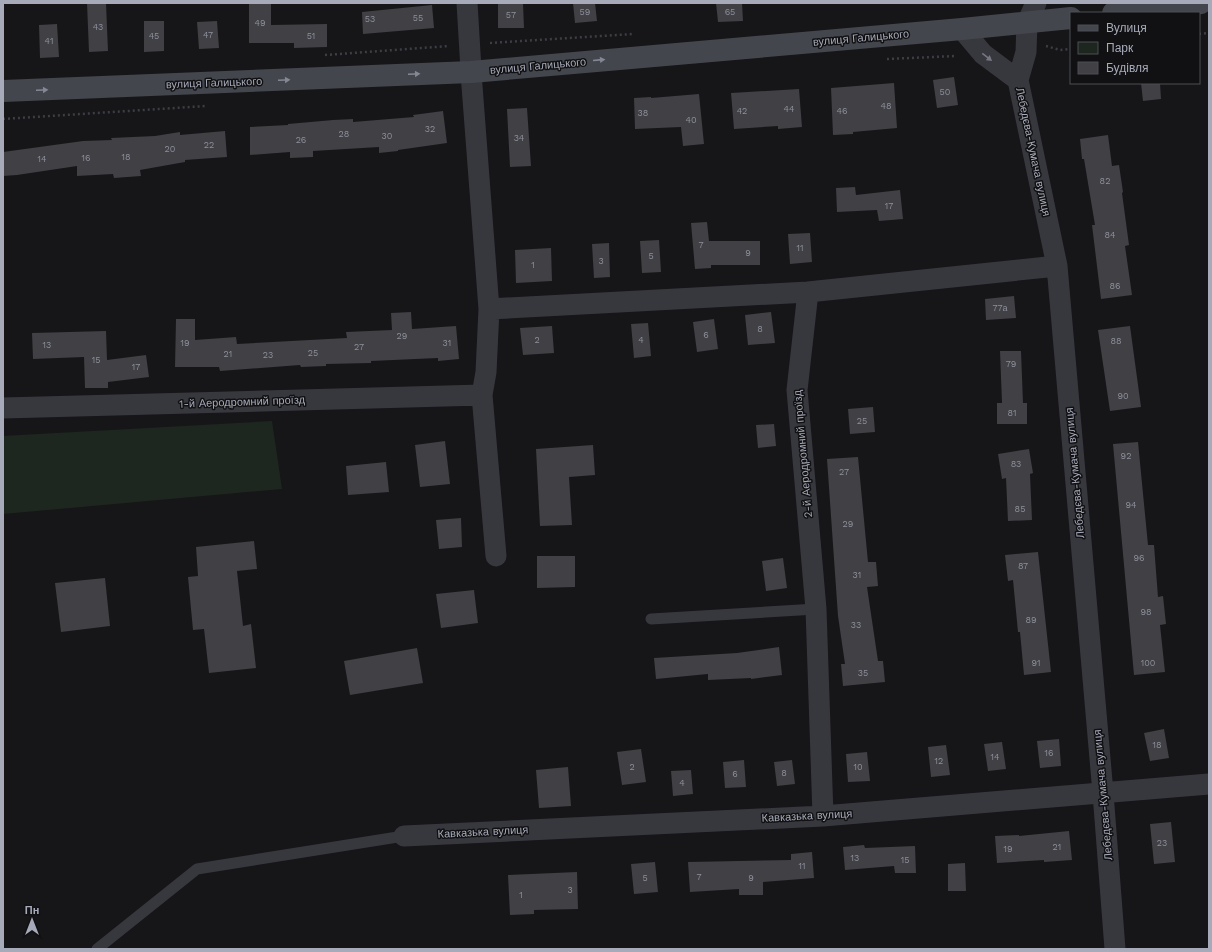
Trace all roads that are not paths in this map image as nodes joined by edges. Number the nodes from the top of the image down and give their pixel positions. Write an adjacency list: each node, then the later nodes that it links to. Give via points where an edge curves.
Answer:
1 (467, 3): 8 (street)
2 (1036, 3): 6 (street, Лебедєва-Кумача вулиця)
3 (1201, 3): 4 (street)
4 (1122, 12)
5 (1070, 18): 6 (street, вулиця Галицького)
6 (1027, 23): 7 (street, вулиця Галицького); 9 (street, Лебедєва-Кумача вулиця, via 1026,52)
7 (962, 29): 8 (street, вулиця Галицького, one-way to 7); 9 (street, one-way to 9, via 983,54)
8 (471, 72): 10 (street, вулиця Галицького, one-way to 8); 13 (street)
9 (1018, 80): 11 (street, Лебедєва-Кумача вулиця)
10 (3, 92)
11 (1057, 266): 12 (street); 20 (street, Лебедєва-Кумача вулиця)
12 (808, 292): 13 (street); 17 (street, 2-й Аеродромний проїзд, via 797,390)
13 (489, 309): 14 (street, via 486,372)
14 (482, 395): 15 (street, 1-й Аеродромний проїзд); 16 (street)
15 (3, 408)
16 (496, 556)
17 (816, 609): 18 (lane); 21 (street, 2-й Аеродромний проїзд)
18 (651, 619)
19 (1209, 784): 20 (street, Кавказька вулиця)
20 (1103, 793): 21 (street, Кавказька вулиця); 24 (street, Лебедєва-Кумача вулиця)
21 (823, 816): 22 (street, Кавказька вулиця)
22 (404, 836): 23 (lane, via 197,869)
23 (98, 949)
24 (1115, 949)

